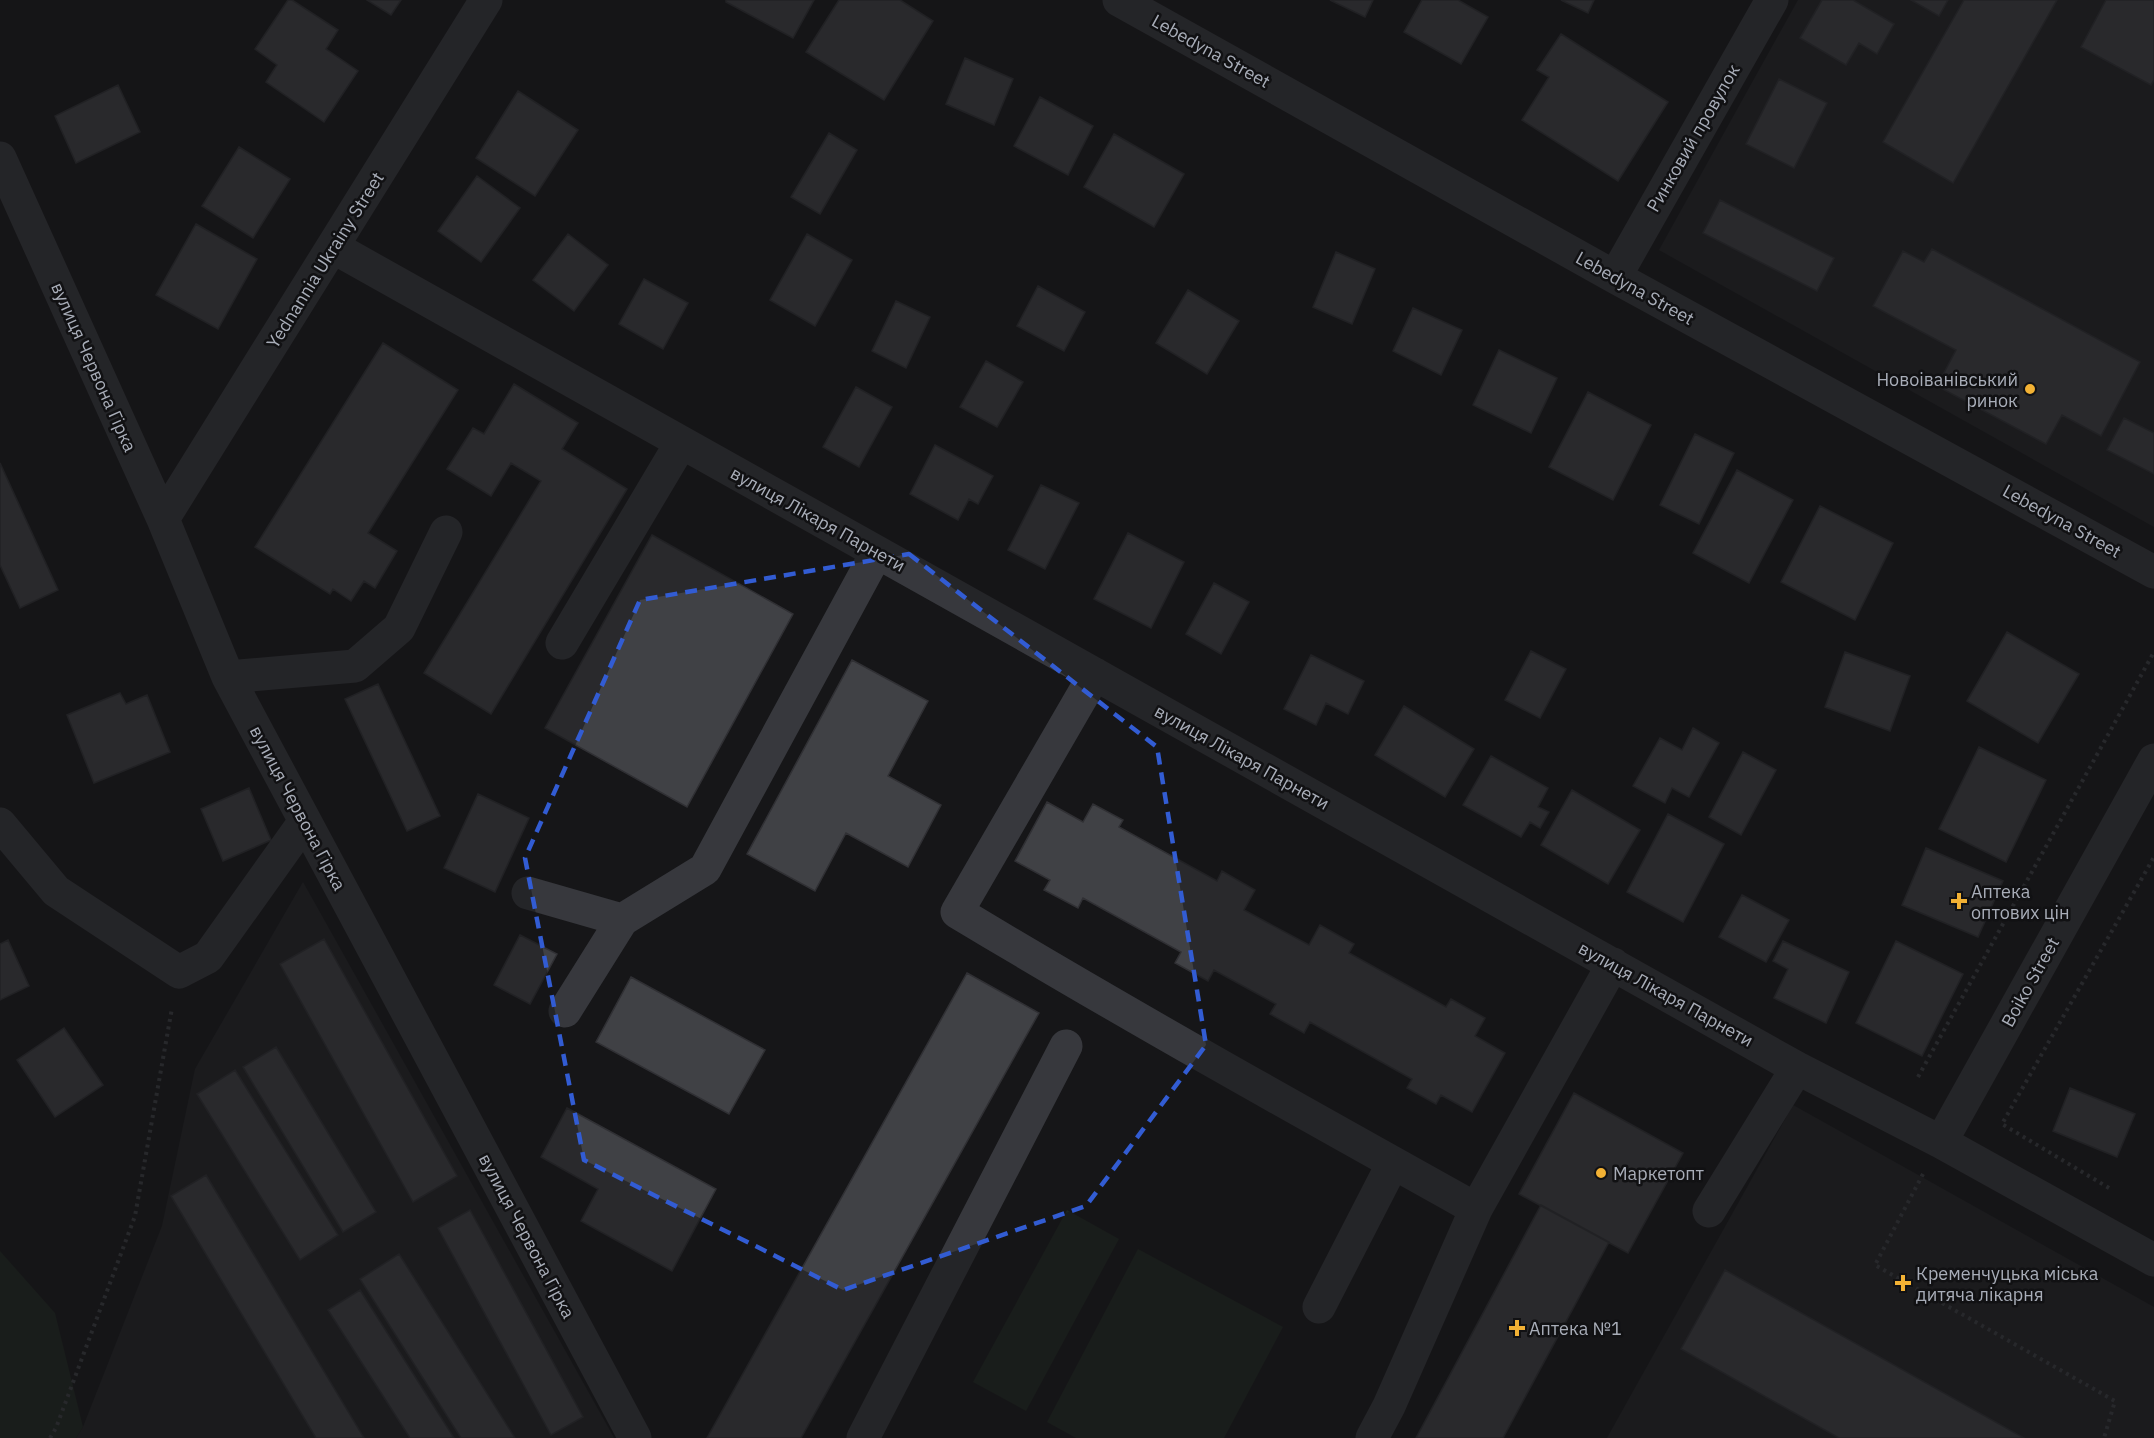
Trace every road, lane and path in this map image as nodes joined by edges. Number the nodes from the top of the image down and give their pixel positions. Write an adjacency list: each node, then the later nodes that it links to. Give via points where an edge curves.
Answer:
1 (486, 0): 5 (street, Yednannia Ukrainy Street)
2 (1119, 0): 6 (street, Lebedyna Street)
3 (1772, 0): 6 (street, Ринковий провулок)
4 (0, 158): 8 (street, вулиця Червона Гірка)
5 (333, 248): 7 (street, вулиця Лікаря Парнети); 8 (street, Yednannia Ukrainy Street)
6 (1615, 277): 11 (street, Lebedyna Street)
7 (681, 443): 10 (street, вулиця Лікаря Парнети); 12 (street)
8 (163, 519): 15 (street, вулиця Червона Гірка)
9 (446, 532): 15 (street, via 399,628 356,666)
10 (877, 552): 14 (street, вулиця Лікаря Парнети); 21 (street, via 705,869)
11 (2154, 572)
12 (562, 643)
13 (2154, 652): 27 (path)
14 (1095, 674): 22 (street, вулиця Лікаря Парнети); 29 (street, via 957,912)
15 (228, 677): 17 (street, вулиця Червона Гірка)
16 (2154, 760): 28 (street, Boiko Street)
17 (305, 821): 23 (street, via 208,957); 36 (street, вулиця Червона Гірка)
18 (0, 824): 23 (street, via 56,891)
19 (2154, 857): 30 (path, via 2002,1124)
20 (528, 893): 21 (street)
21 (622, 920): 24 (street)
22 (1613, 964): 26 (street, вулиця Лікаря Парнети); 31 (street)
23 (179, 972): 35 (path, via 135,1216)
24 (564, 1011)
25 (1066, 1046): 37 (street)
26 (1797, 1068): 28 (street, вулиця Лікаря Парнети); 32 (street)
27 (1918, 1077)
28 (1941, 1142): 33 (street, вулиця Лікаря Парнети); 39 (path, via 1875,1265 2115,1401)
29 (1393, 1163): 31 (street); 34 (street)
30 (2115, 1191)
31 (1476, 1209): 38 (street)
32 (1709, 1211)
33 (2154, 1260)
34 (1319, 1307)
35 (50, 1438)
36 (635, 1438)
37 (864, 1438)
38 (1372, 1438)
39 (2104, 1438)

